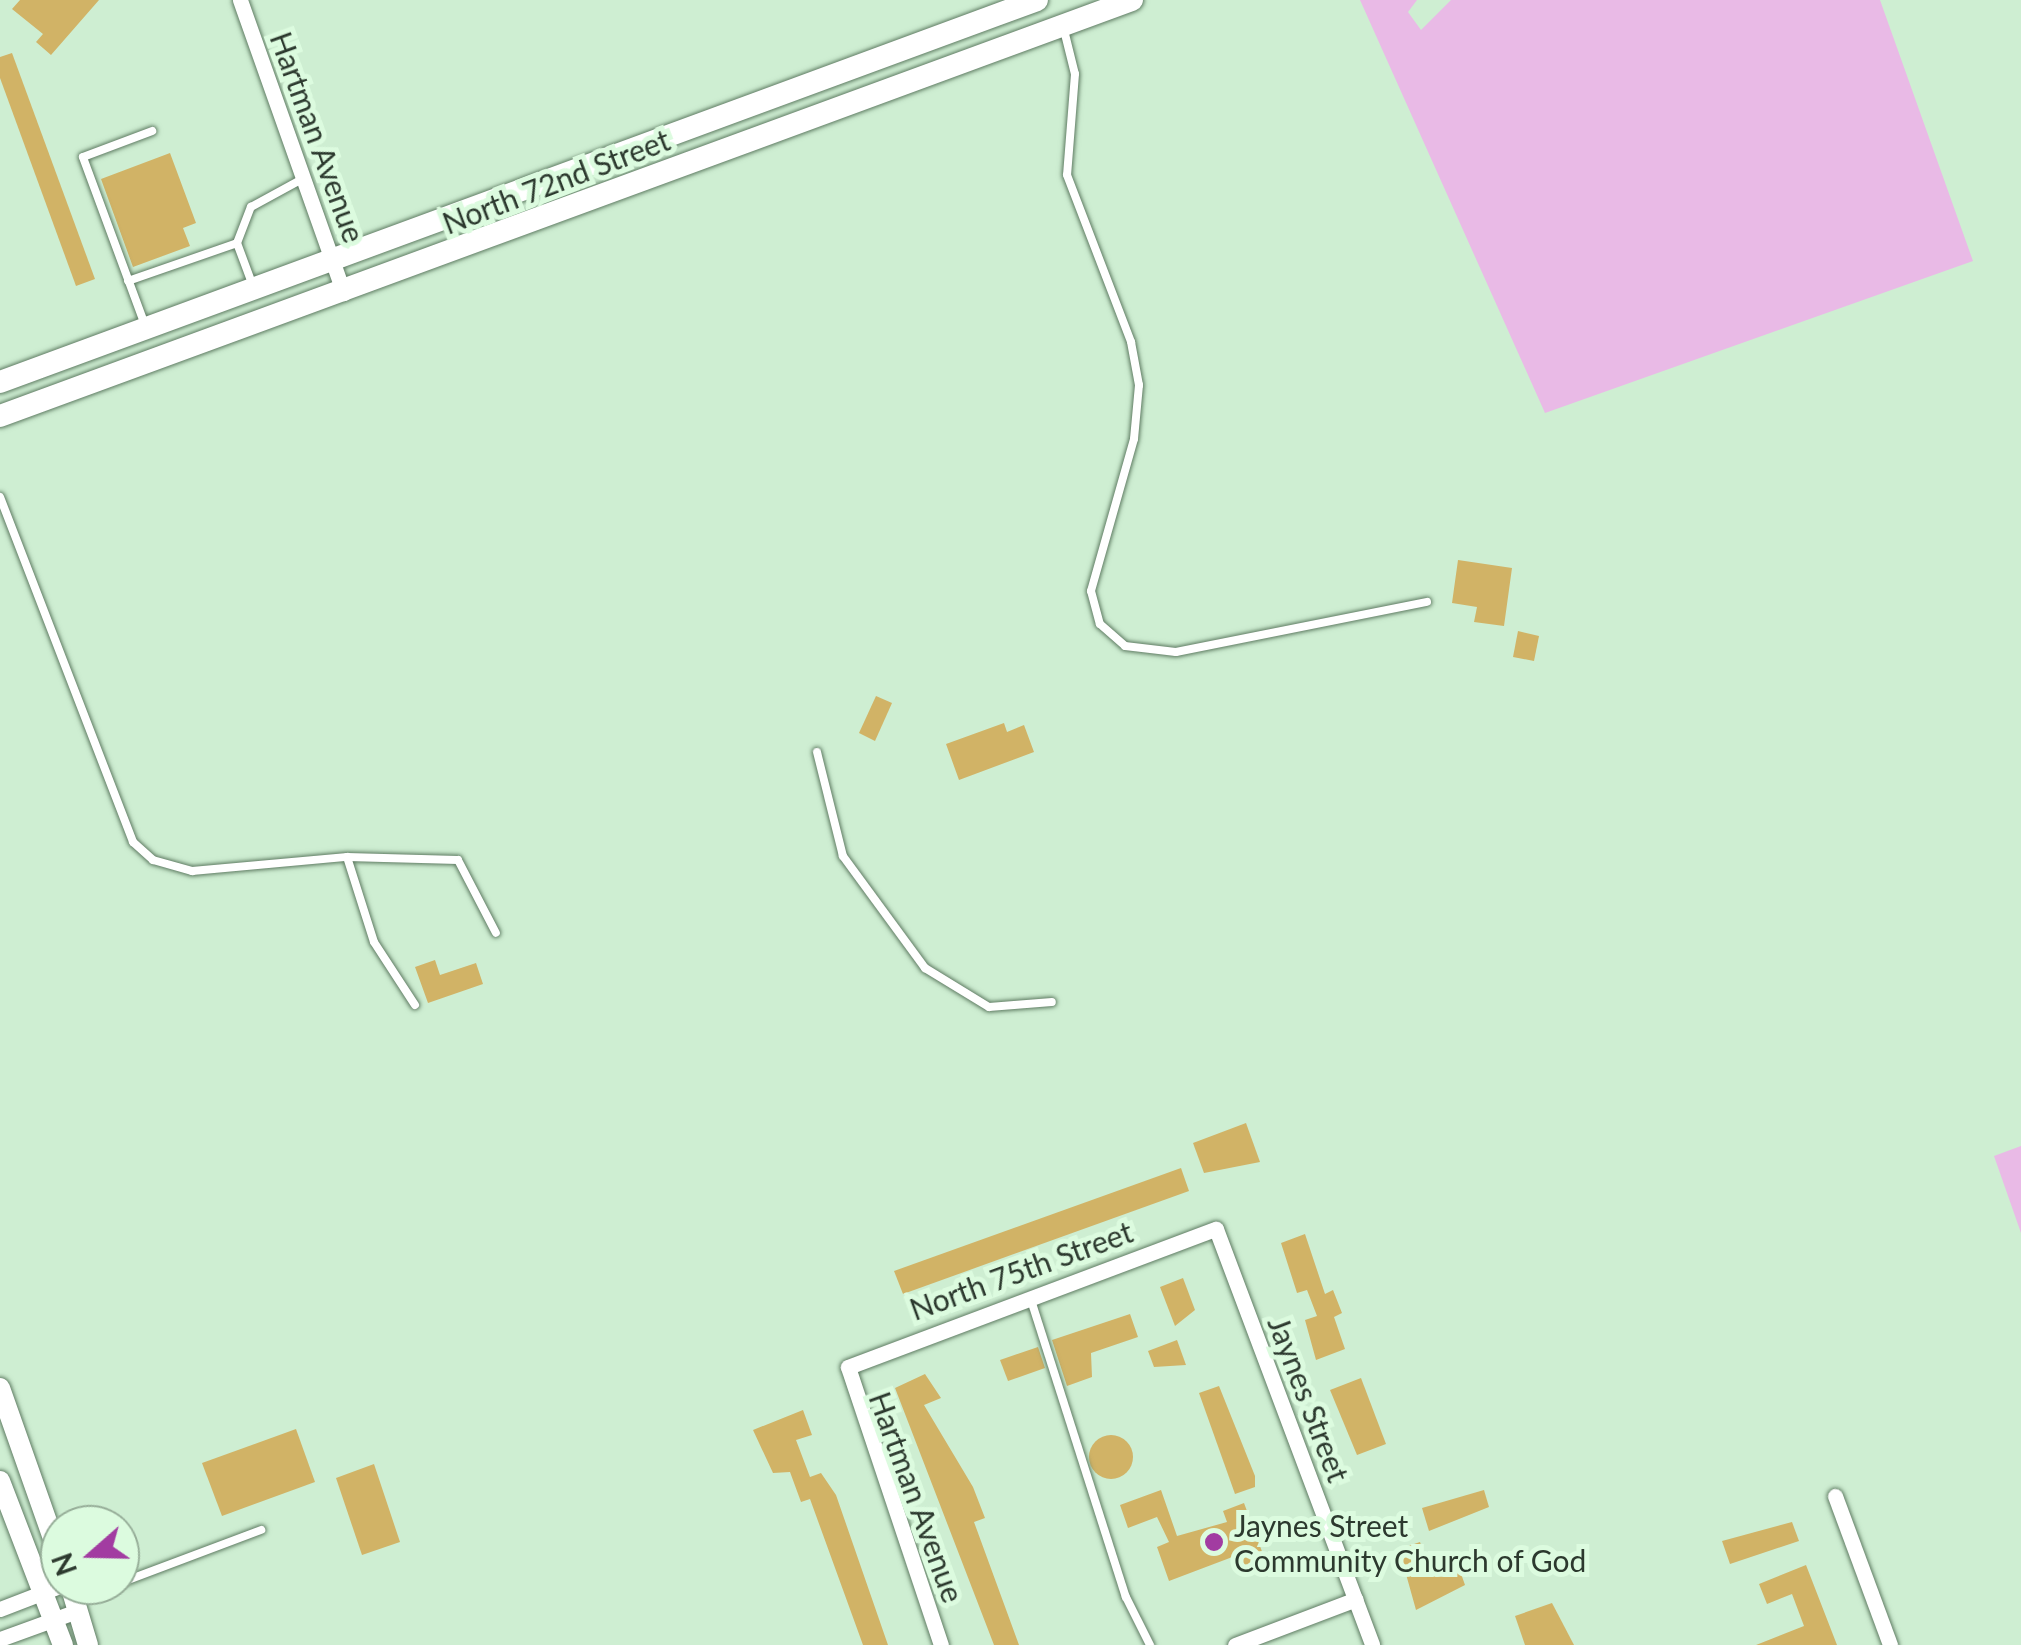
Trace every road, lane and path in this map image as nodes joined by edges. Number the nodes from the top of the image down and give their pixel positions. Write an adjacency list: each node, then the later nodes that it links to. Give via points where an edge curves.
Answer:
1 (240, 0): 6 (street, Hartman Avenue)
2 (1037, 0): 8 (main road, North 72nd Street)
3 (1132, 0): 4 (main road, North 72nd Street)
4 (1062, 26): 11 (main road, North 72nd Street); 16 (lane, via 1075,74 1067,175 1131,342 1139,386 1134,439 1090,591 1100,624 1136,650 1176,652)
5 (152, 131): 9 (lane, via 82,158)
6 (304, 178): 7 (lane, via 251,207); 8 (street, Hartman Avenue)
7 (237, 243): 9 (lane); 10 (lane)
8 (334, 261): 10 (main road, North 72nd Street); 11 (street, Hartman Avenue)
9 (128, 281): 12 (lane)
10 (255, 290): 12 (main road, North 72nd Street)
11 (344, 292): 14 (main road, North 72nd Street)
12 (146, 329): 13 (main road, North 72nd Street)
13 (0, 382)
14 (0, 416)
15 (0, 497): 18 (lane, via 133,842 153,860 192,870)
16 (1427, 602)
17 (817, 752): 20 (lane, via 843,856 901,942 976,1004)
18 (347, 857): 19 (lane, via 417,852 458,860); 21 (lane, via 374,942)
19 (496, 933)
20 (1052, 1002)
21 (415, 1006)
22 (1216, 1229): 23 (street, North 75th Street); 33 (street, Jaynes Street)
23 (1030, 1296): 24 (street, North 75th Street); 43 (lane, via 1126,1597)
24 (848, 1367): 42 (street, Hartman Avenue)
25 (0, 1388): 28 (main road)
26 (0, 1481): 31 (main road)
27 (1835, 1496): 46 (street)
28 (41, 1505)
29 (261, 1530): 30 (lane)
30 (140, 1576)
31 (40, 1590)
32 (40, 1593): 37 (street)
33 (1356, 1599): 44 (street); 45 (street, Jaynes Street)
34 (46, 1605): 38 (main road)
35 (64, 1605): 38 (street)
36 (74, 1605): 41 (main road)
37 (0, 1609)
38 (52, 1620): 39 (street); 40 (main road)
39 (0, 1640)
40 (63, 1645)
41 (88, 1645)
42 (942, 1645)
43 (1150, 1645)
44 (1235, 1645)
45 (1372, 1645)
46 (1890, 1645)

